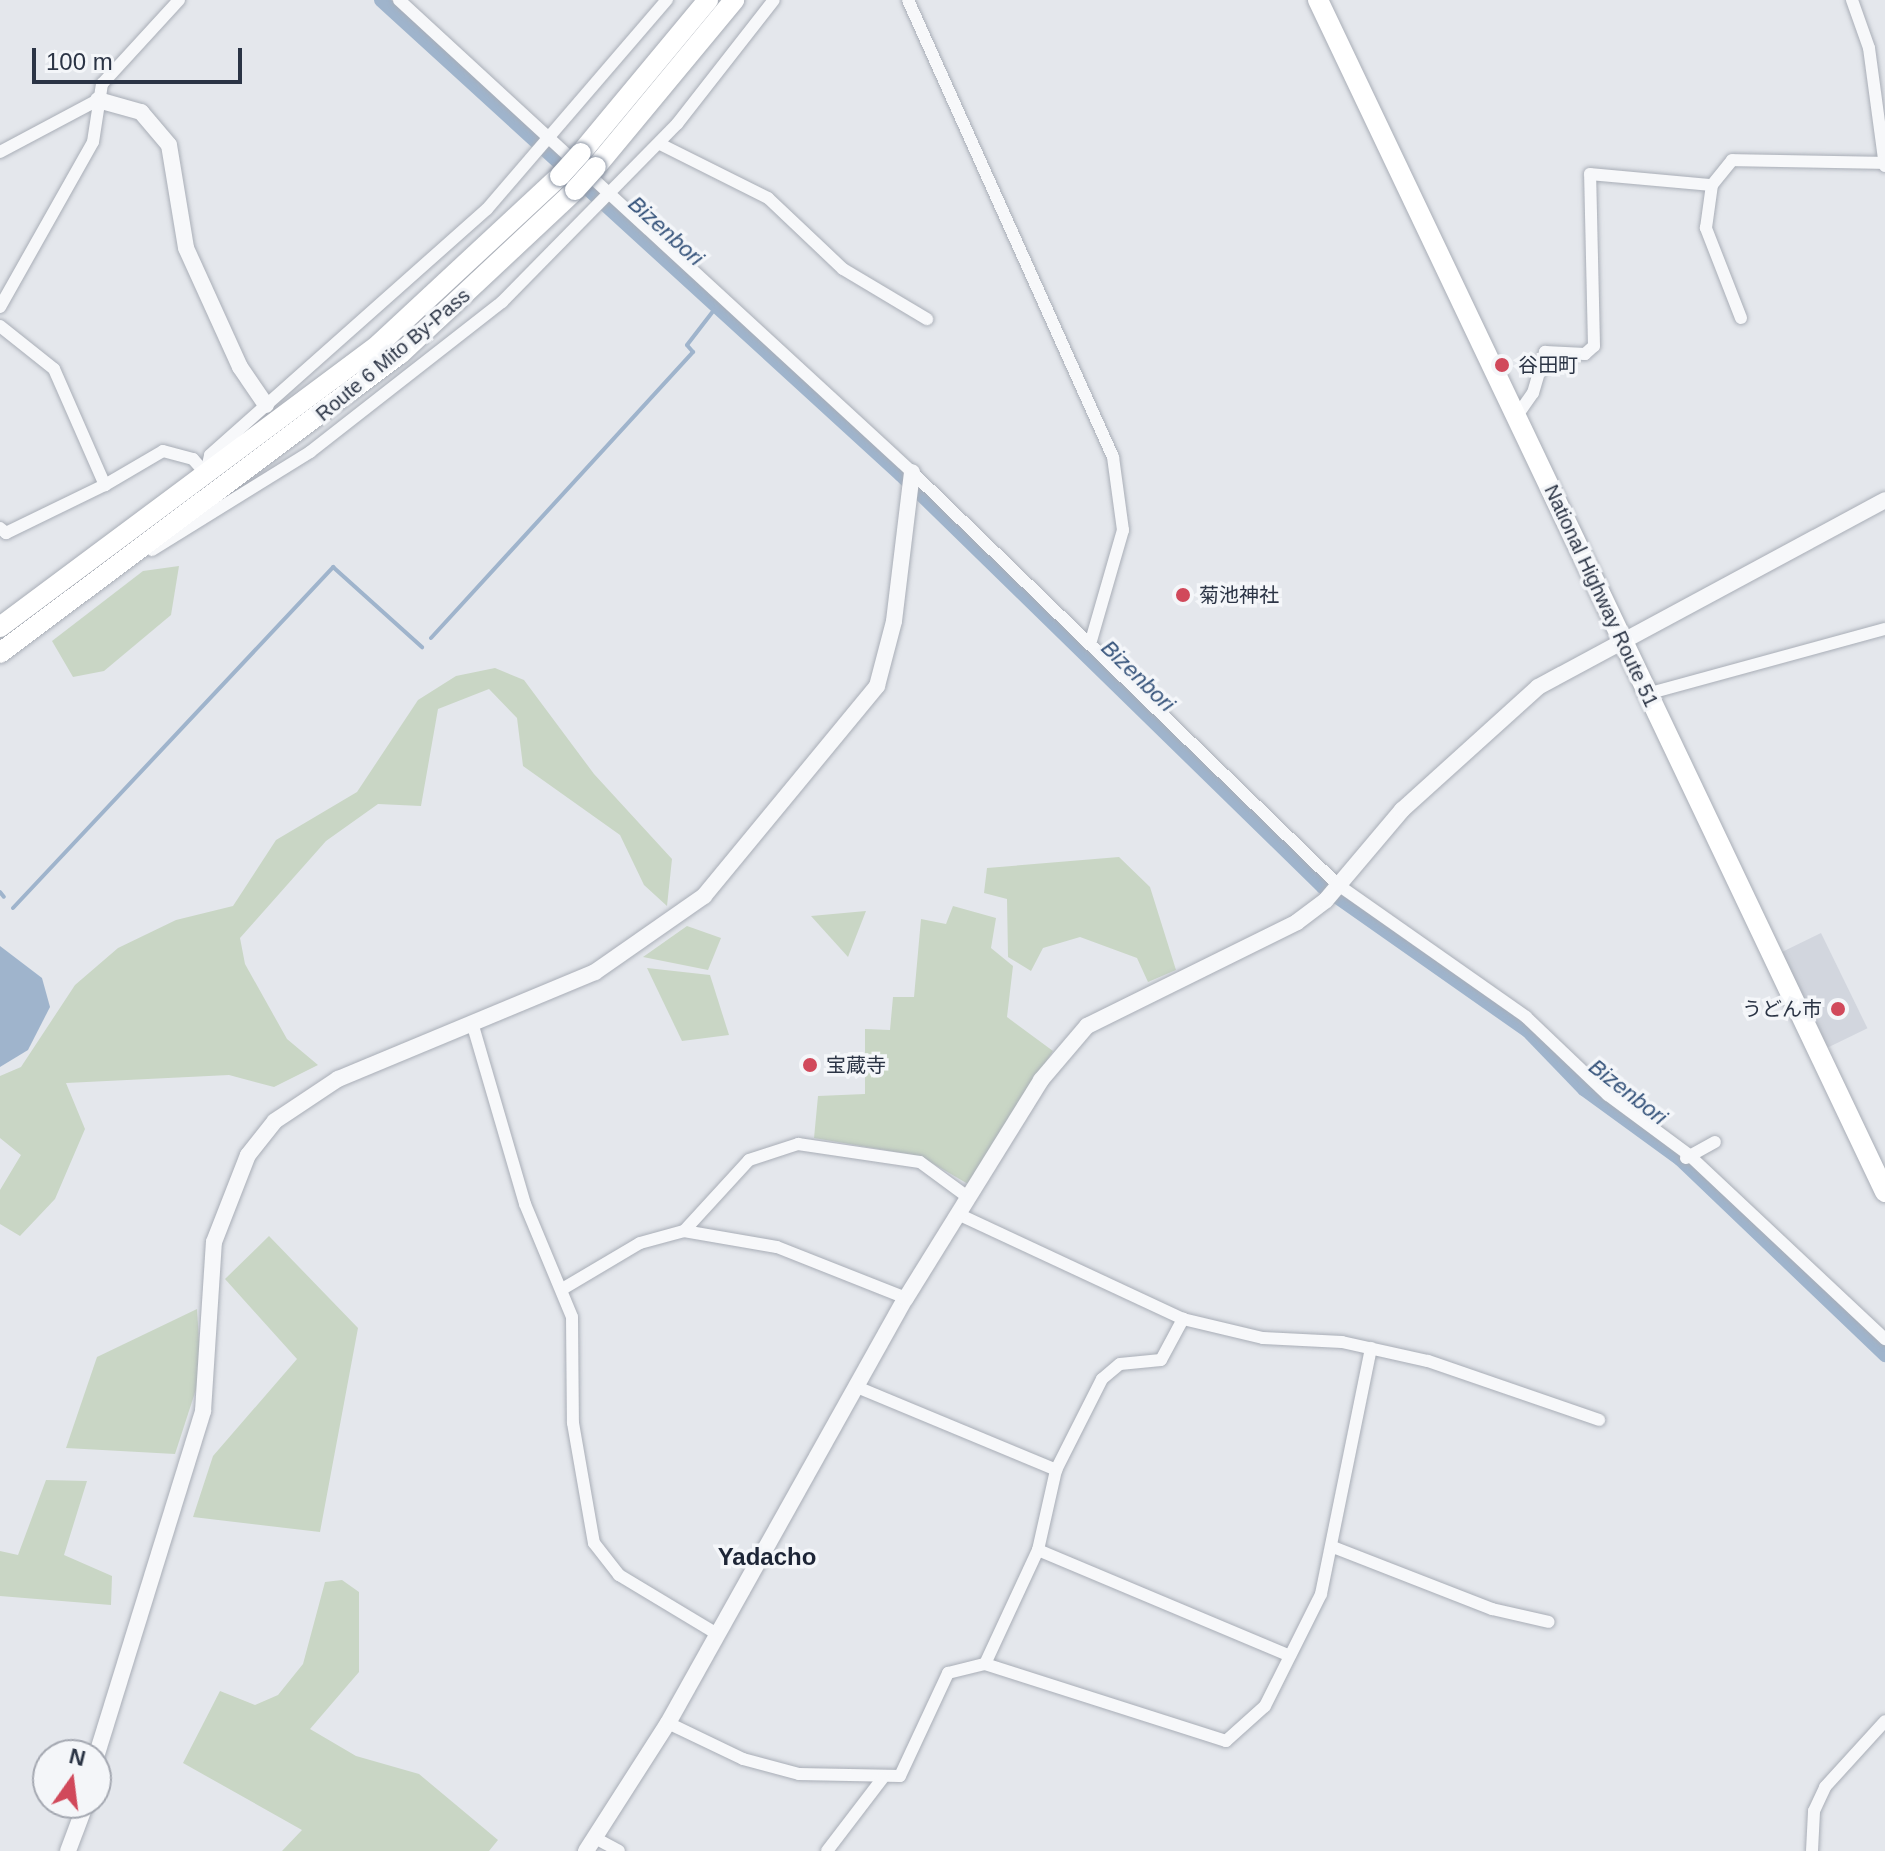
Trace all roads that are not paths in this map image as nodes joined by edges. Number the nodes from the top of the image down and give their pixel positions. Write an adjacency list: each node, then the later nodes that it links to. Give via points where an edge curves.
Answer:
1 (179, 0): 10 (street, via 102,84)
2 (399, 0): 11 (street)
3 (667, 0): 11 (street)
4 (708, 0): 14 (highway, Route 6 Mito By-Pass)
5 (734, 0): 14 (highway, Route 6 Mito By-Pass)
6 (774, 0): 12 (street)
7 (908, 0): 33 (street, via 1113,457 1123,530)
8 (1318, 0): 23 (highway, National Highway Route 51)
9 (1852, 0): 15 (street, via 1869,48)
10 (98, 100): 13 (street); 18 (street, via 93,142); 22 (street, via 141,112 169,145 186,248 240,367)
11 (549, 142): 17 (street); 22 (street, via 446,248)
12 (660, 144): 17 (street); 20 (street, via 768,198 843,269)
13 (0, 152)
14 (588, 160): 24 (highway, Route 6 Mito By-Pass, bridge, via 560,176 379,344); 29 (highway, Route 6 Mito By-Pass, bridge, via 575,190 400,354)
15 (1884, 164): 16 (street, via 1732,160)
16 (1712, 185): 19 (street, via 1706,228); 23 (street, via 1590,174 1594,346 1585,354 1545,352 1533,393)
17 (607, 201): 25 (street); 29 (street, via 375,406 216,513)
18 (0, 307)
19 (1741, 318)
20 (927, 319)
21 (0, 326): 26 (street, via 54,369)
22 (266, 405): 24 (street, via 210,455)
23 (1516, 417): 32 (highway, National Highway Route 51)
24 (206, 474): 26 (street, via 193,459 163,451); 30 (highway, Route 6 Mito By-Pass)
25 (911, 482): 33 (street); 37 (street, via 891,640 877,686 851,724 683,914 595,972)
26 (105, 485): 28 (street, via 6,533)
27 (1885, 500): 32 (street)
28 (0, 528)
29 (107, 574): 34 (highway, Route 6 Mito By-Pass)
30 (0, 627)
31 (1885, 629): 35 (street)
32 (1621, 640): 35 (highway, National Highway Route 51); 36 (street, via 1512,705 1402,810)
33 (1091, 641): 36 (street)
34 (0, 653)
35 (1647, 694): 40 (highway, National Highway Route 51)
36 (1333, 891): 39 (street, via 1493,991); 41 (street, via 1297,922 1087,1026 1041,1080)
37 (473, 1026): 44 (street, via 525,1204); 60 (street, via 311,1094 262,1135 238,1170 214,1242 203,1411)
38 (1715, 1142): 39 (street)
39 (1687, 1157): 47 (street)
40 (1885, 1192)
41 (969, 1198): 42 (street); 43 (street, via 920,1162 798,1144 749,1160)
42 (958, 1214): 45 (street); 46 (street)
43 (684, 1231): 44 (street, via 640,1243); 45 (street, via 777,1247)
44 (564, 1288): 55 (street, via 572,1317 573,1423 598,1553 630,1583)
45 (906, 1298): 49 (street)
46 (1183, 1319): 48 (street, via 1263,1338); 51 (street, via 1161,1360 1120,1364 1102,1379)
47 (1885, 1339)
48 (1371, 1348): 50 (street, via 1523,1389); 52 (street)
49 (857, 1387): 51 (street); 55 (street)
50 (1599, 1420)
51 (1056, 1470): 53 (street)
52 (1333, 1547): 54 (street, via 1492,1609); 56 (street, via 1321,1594)
53 (1038, 1550): 56 (street); 57 (street)
54 (1549, 1622)
55 (717, 1634): 59 (street)
56 (1290, 1656): 57 (street, via 1265,1706 1226,1741)
57 (985, 1664): 61 (street, via 948,1673 900,1776)
58 (1885, 1721): 67 (street, via 1825,1787)
59 (668, 1723): 61 (street, via 743,1759 799,1774); 63 (street)
60 (102, 1739)
61 (882, 1779): 66 (street)
62 (80, 1819): 64 (street)
63 (591, 1844): 65 (street)
64 (68, 1851)
65 (619, 1851)
66 (827, 1851)
67 (1812, 1851)

